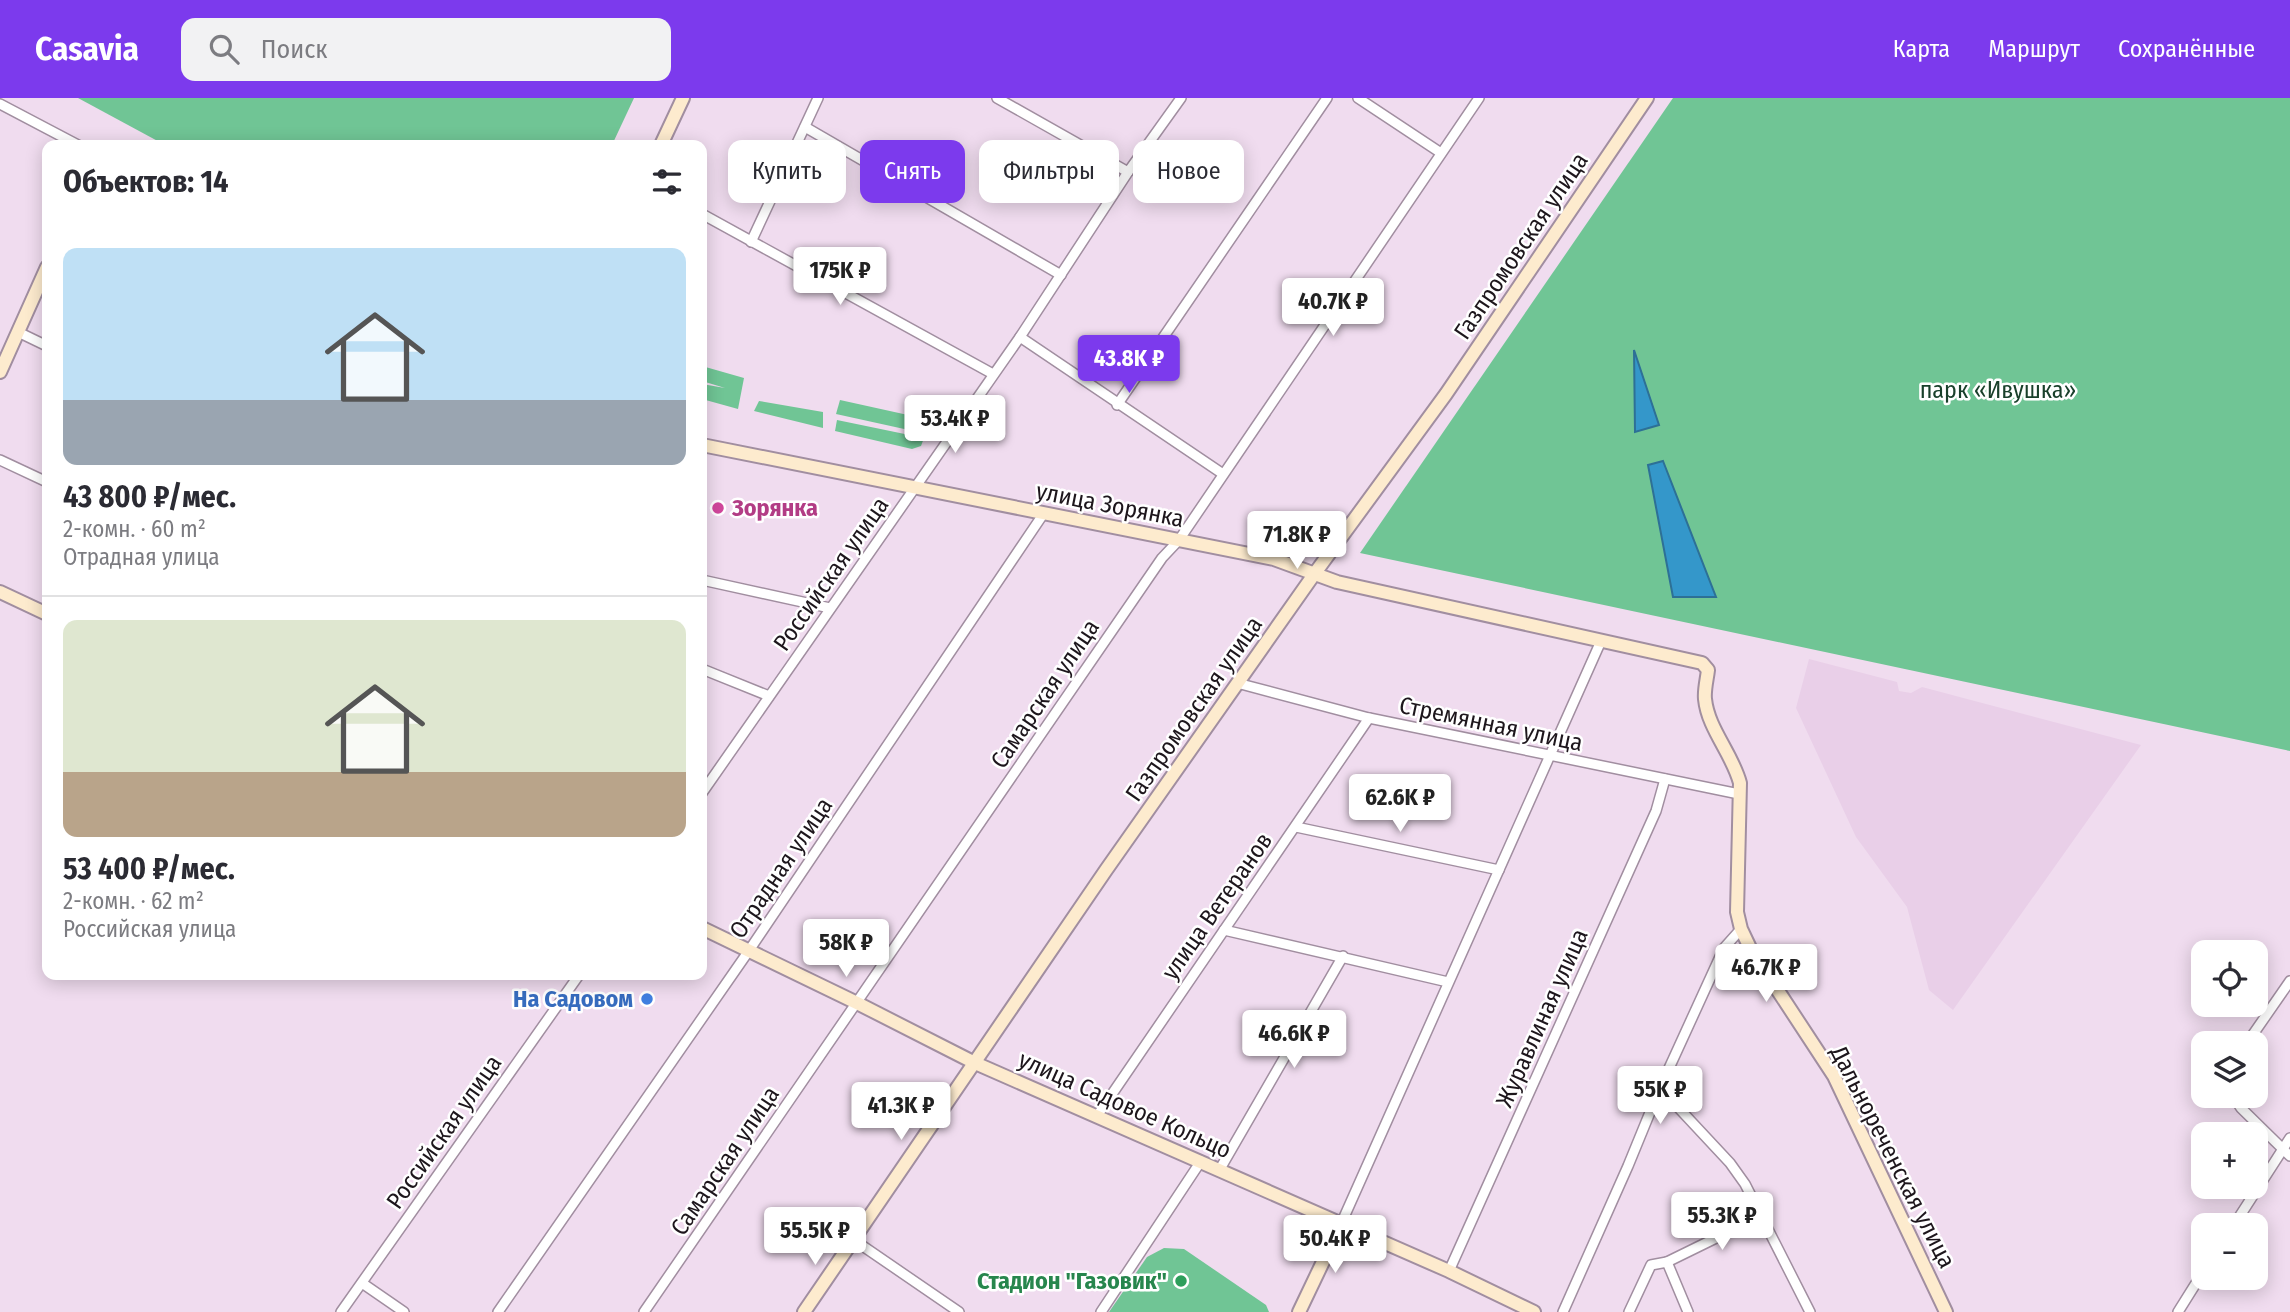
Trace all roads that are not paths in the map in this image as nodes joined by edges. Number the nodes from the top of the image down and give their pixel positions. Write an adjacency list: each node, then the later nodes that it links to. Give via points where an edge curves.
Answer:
1 (682, 98): 12 (street)
2 (818, 98): 10 (street)
3 (997, 98): 14 (street)
4 (1181, 98): 14 (street, Российская улица)
5 (1327, 98): 24 (street)
6 (1358, 98): 13 (street)
7 (1479, 98): 13 (street, Самарская улица)
8 (1647, 98): 32 (street, Газпромовская улица, via 1446,394)
9 (0, 104): 11 (street)
10 (805, 127): 16 (street); 17 (street)
11 (68, 140)
12 (663, 140)
13 (1441, 153): 27 (street, Самарская улица)
14 (1128, 172): 17 (street, Российская улица)
15 (707, 217): 16 (street)
16 (751, 242): 23 (street)
17 (1061, 275): 20 (street, Российская улица)
18 (42, 278): 19 (street)
19 (18, 332): 21 (street); 22 (street)
20 (1020, 337): 23 (street, Российская улица); 24 (street)
21 (42, 344)
22 (0, 372)
23 (993, 374): 29 (street, Российская улица)
24 (1117, 405): 27 (street)
25 (707, 446): 29 (street, улица Зорянка)
26 (0, 460): 28 (street)
27 (1223, 474): 31 (street, Самарская улица)
28 (42, 480)
29 (914, 488): 30 (street, улица Зорянка); 35 (street, Российская улица)
30 (1044, 513): 31 (street, улица Зорянка); 52 (street, Отрадная улица)
31 (1178, 540): 32 (street, улица Зорянка, via 1274,559); 57 (street, Самарская улица)
32 (1315, 573): 37 (street, улица Зорянка, via 1337,582); 40 (street, Газпромовская улица)
33 (707, 581): 35 (street)
34 (0, 592): 36 (street)
35 (830, 608): 41 (street, Российская улица)
36 (42, 612)
37 (1601, 641): 38 (street, улица Зорянка, via 1702,663); 43 (street)
38 (1708, 670): 46 (street, Дальнореченская улица, via 1705,696 1709,717 1737,772)
39 (707, 671): 41 (street)
40 (1237, 683): 42 (street, Стремянная улица); 59 (street, Газпромовская улица)
41 (769, 696): 45 (street, Российская улица)
42 (1369, 718): 43 (street, Стремянная улица); 47 (street, улица Ветеранов)
43 (1549, 757): 44 (street, Стремянная улица); 48 (street)
44 (1665, 779): 46 (street, Стремянная улица); 72 (street, Журавлиная улица, via 1656,811)
45 (707, 782)
46 (1739, 794): 49 (street, Дальнореченская улица, via 1737,912)
47 (1296, 827): 48 (street); 50 (street, улица Ветеранов)
48 (1499, 870): 56 (street)
49 (1741, 929): 60 (street, via 1724,948); 88 (street, Дальнореченская улица, via 1834,1076)
50 (1224, 930): 53 (street); 62 (street, улица Ветеранов)
51 (707, 932): 52 (street, улица Садовое Кольцо)
52 (748, 952): 57 (street, улица Садовое Кольцо); 77 (street, Отрадная улица)
53 (1343, 956): 56 (street); 66 (street)
54 (575, 980): 73 (street, Российская улица)
55 (2290, 981): 58 (street)
56 (1448, 982): 69 (street)
57 (857, 1003): 59 (street, улица Садовое Кольцо); 78 (street, Самарская улица)
58 (2255, 1031)
59 (975, 1063): 62 (street, улица Садовое Кольцо); 70 (street, Газпромовская улица)
60 (1660, 1088): 67 (street, via 1730,1163); 84 (street)
61 (2241, 1108): 64 (street)
62 (1097, 1116): 65 (street, улица Садовое Кольцо)
63 (2290, 1138): 64 (street)
64 (2286, 1152): 68 (street)
65 (1201, 1161): 66 (street, улица Садовое Кольцо); 81 (street)
66 (1220, 1169): 69 (street, улица Садовое Кольцо)
67 (1758, 1209): 71 (street, via 1725,1225 1718,1237); 87 (street)
68 (2243, 1213)
69 (1341, 1224): 72 (street, улица Садовое Кольцо); 82 (street)
70 (854, 1240): 79 (street, Газпромовская улица); 80 (street)
71 (1667, 1262): 85 (street, via 1651,1265); 86 (street)
72 (1449, 1271): 83 (street, улица Садовое Кольцо)
73 (362, 1283): 75 (street, Российская улица); 76 (street)
74 (2192, 1290): 89 (street)
75 (341, 1312)
76 (404, 1312)
77 (498, 1312)
78 (645, 1312)
79 (804, 1312)
80 (959, 1312)
81 (1101, 1312)
82 (1299, 1312)
83 (1534, 1312)
84 (1563, 1312)
85 (1629, 1312)
86 (1688, 1312)
87 (1810, 1312)
88 (1946, 1312)
89 (2178, 1312)

